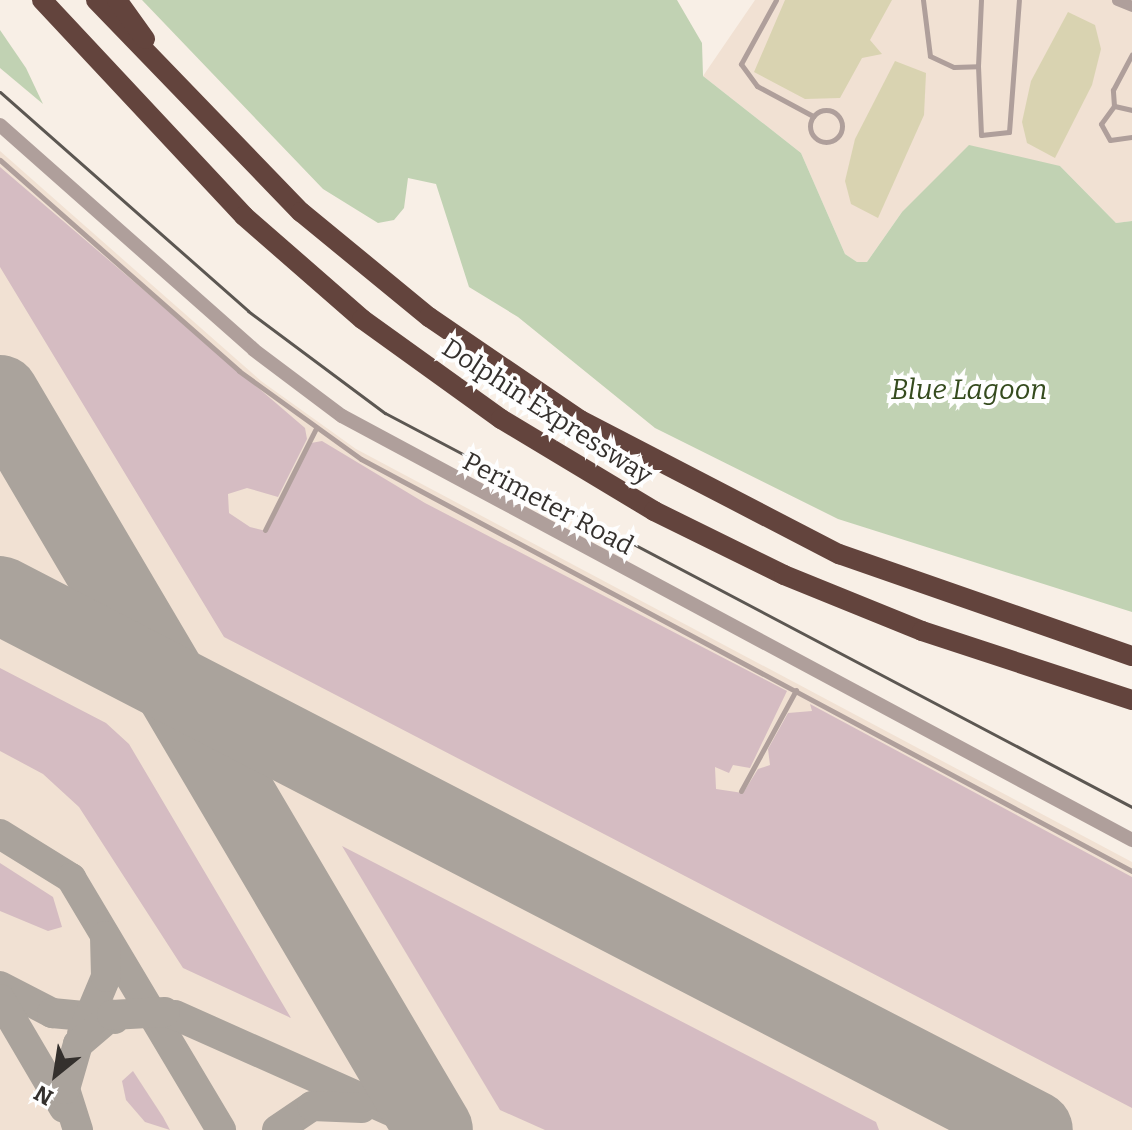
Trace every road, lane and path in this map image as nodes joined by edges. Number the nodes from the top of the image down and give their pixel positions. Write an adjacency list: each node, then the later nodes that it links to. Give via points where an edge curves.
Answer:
1 (42, 0): 23 (highway, Dolphin Expressway, via 244,216 362,319 501,419 642,504 784,575 933,635)
2 (96, 0): 15 (highway, Dolphin Expressway)
3 (117, 0): 15 (highway)
4 (776, 0): 14 (lane, via 741,64 757,86)
5 (923, 0): 11 (lane, via 930,56 943,65)
6 (981, 0): 11 (lane)
7 (1117, 0): 9 (street)
8 (1018, 2): 11 (lane, via 1009,132 981,135)
9 (1132, 6)
10 (1132, 55): 12 (lane, via 1113,90)
11 (978, 66)
12 (1114, 106): 13 (lane); 17 (lane, via 1102,118 1105,136)
13 (1132, 110)
14 (813, 116): 14 (lane, via 814,137 839,136 836,112)
15 (204, 120): 21 (highway, Dolphin Expressway, via 390,287 626,447 878,570)
16 (0, 125): 25 (street, Perimeter Road, via 254,350 342,416)
17 (1132, 137)
18 (0, 160): 19 (lane)
19 (315, 430): 20 (lane); 22 (lane, via 400,482)
20 (265, 530)
21 (1132, 656)
22 (796, 690): 24 (lane); 26 (lane)
23 (1132, 700)
24 (741, 791)
25 (1132, 840)
26 (1132, 871)

